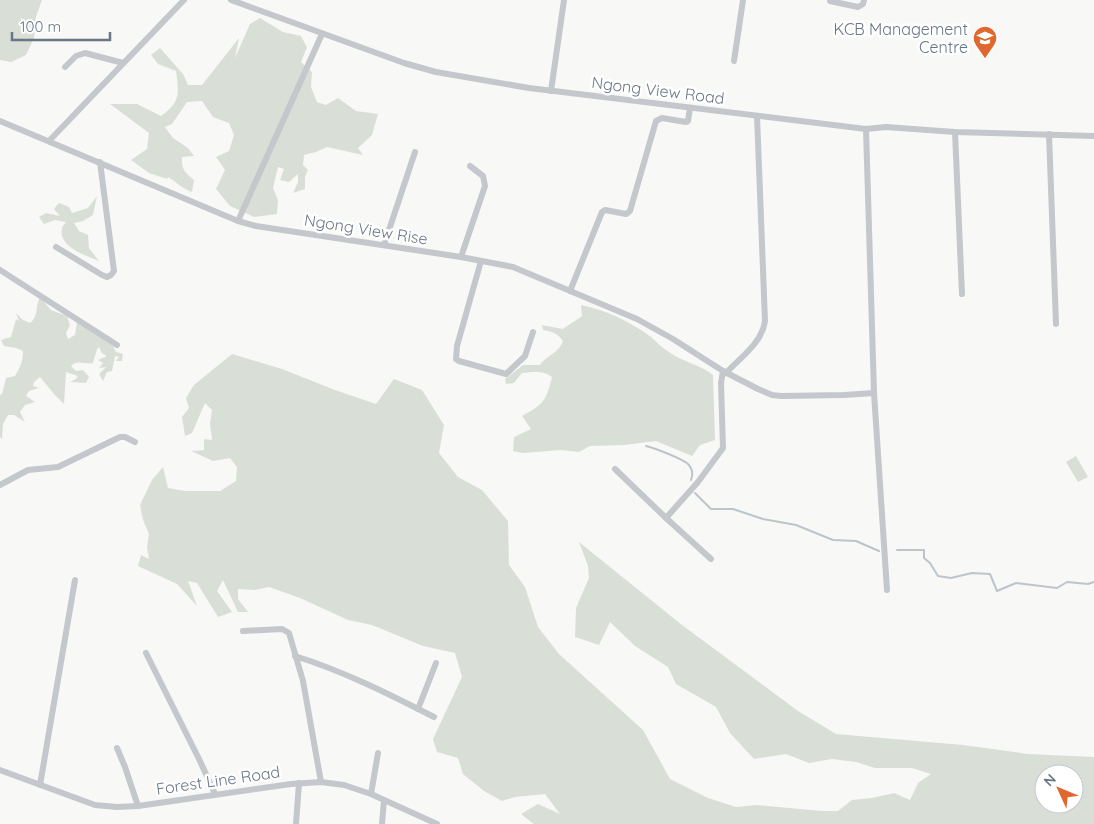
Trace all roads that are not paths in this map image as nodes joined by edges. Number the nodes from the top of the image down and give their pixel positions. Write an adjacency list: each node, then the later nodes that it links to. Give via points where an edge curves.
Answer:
1 (184, 0): 9 (street)
2 (231, 0): 7 (street, Ngong View Road)
3 (564, 0): 11 (street)
4 (743, 0): 8 (street)
5 (864, 0): 6 (street, via 858,7)
6 (830, 1)
7 (322, 34): 11 (street, Ngong View Road, via 421,68); 24 (street)
8 (734, 61)
9 (123, 63): 10 (street, via 85,53 76,56); 20 (street)
10 (65, 67)
11 (551, 91): 12 (street, Ngong View Road)
12 (690, 108): 13 (street, Ngong View Road); 30 (street, via 686,122 662,118 656,121 630,211 626,214 602,212)
13 (757, 116): 15 (street, Ngong View Road); 35 (street, via 765,321 759,340)
14 (2, 122): 16 (street); 20 (street, Ngong View Rise)
15 (866, 129): 17 (street, Ngong View Road); 36 (street)
16 (0, 130)
17 (955, 132): 18 (street, Ngong View Road); 31 (street)
18 (1049, 134): 19 (street, Ngong View Road); 32 (street)
19 (1094, 136)
20 (49, 141): 22 (street, Ngong View Rise)
21 (414, 152): 25 (street)
22 (100, 162): 24 (street, Ngong View Rise); 26 (street, via 112,275 102,275)
23 (470, 166): 27 (street, via 483,176 485,182)
24 (238, 221): 25 (street, Ngong View Rise)
25 (384, 245): 27 (street, Ngong View Rise)
26 (56, 247)
27 (461, 257): 28 (street, Ngong View Rise)
28 (481, 261): 30 (street, Ngong View Rise, via 513,267); 33 (street, via 456,359 506,374 524,356)
29 (0, 270): 34 (street)
30 (570, 291): 35 (street, Ngong View Rise, via 637,319)
31 (962, 294)
32 (1056, 324)
33 (534, 332)
34 (117, 344)
35 (724, 372): 36 (street, Ngong View Rise, via 772,395); 40 (street, via 721,383 722,448)
36 (874, 393): 43 (street)
37 (136, 442): 39 (street, via 120,437 58,467 28,470)
38 (616, 469): 40 (street)
39 (0, 485)
40 (666, 518): 41 (street)
41 (711, 559)
42 (75, 580): 55 (street)
43 (887, 590)
44 (243, 631): 46 (street, via 286,630)
45 (146, 653): 56 (street)
46 (294, 656): 48 (street, via 361,681); 53 (street, via 303,681)
47 (436, 663): 48 (street)
48 (418, 709): 49 (street)
49 (434, 717)
50 (117, 748): 59 (street)
51 (378, 753): 57 (street)
52 (0, 770): 55 (street, Forest Line Road)
53 (321, 782): 54 (street, Forest Line Road); 57 (street, Forest Line Road, via 344,785)
54 (299, 783): 56 (street, Forest Line Road); 60 (street)
55 (40, 785): 59 (street, Forest Line Road, via 95,804)
56 (215, 794): 59 (street, Forest Line Road)
57 (370, 794): 58 (street, Forest Line Road)
58 (384, 800): 61 (street); 62 (street, Forest Line Road)
59 (138, 806)
60 (296, 824)
61 (382, 824)
62 (437, 824)

